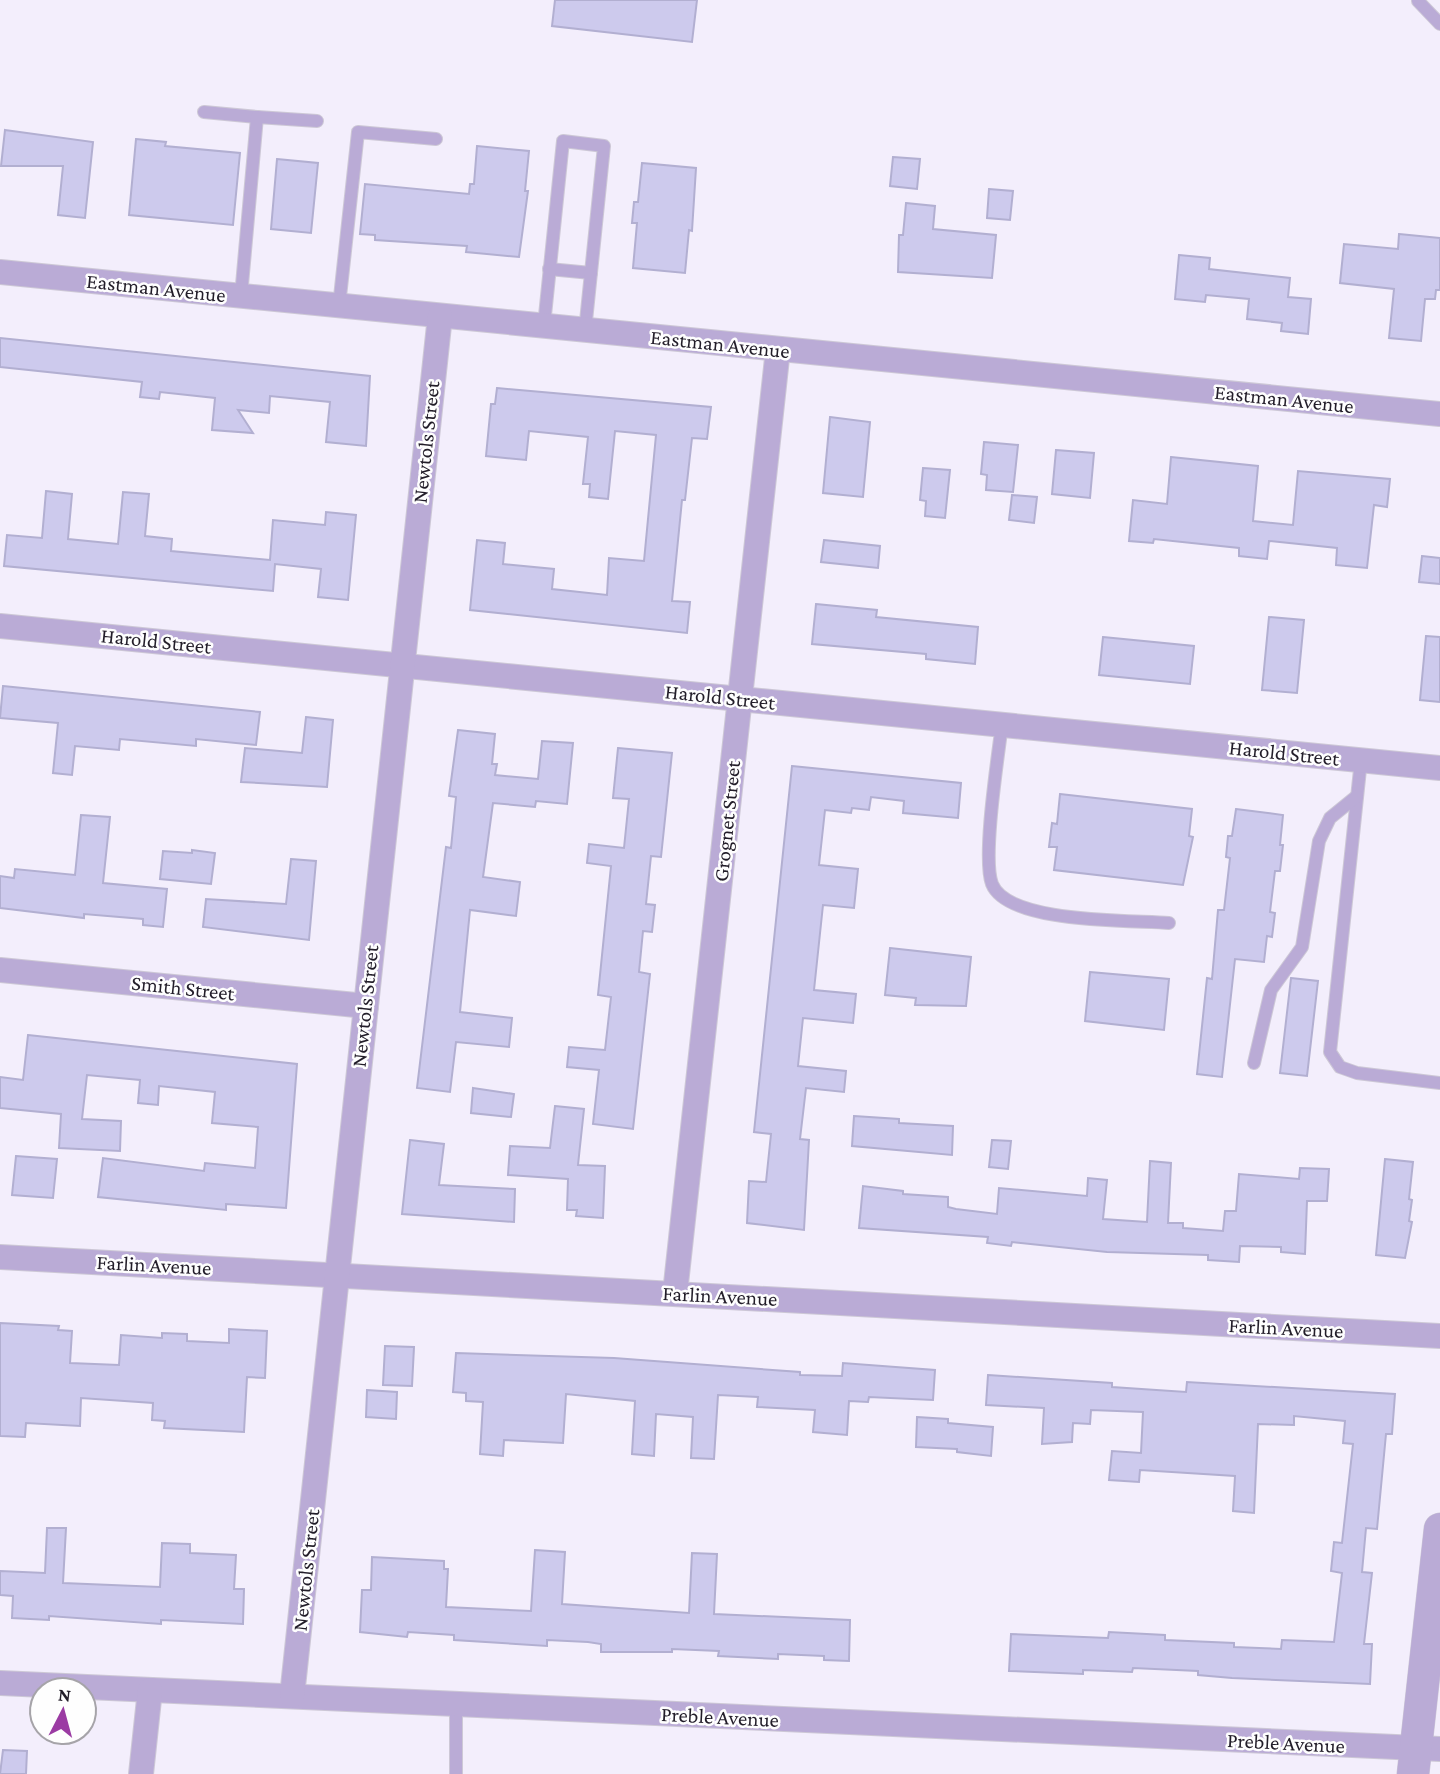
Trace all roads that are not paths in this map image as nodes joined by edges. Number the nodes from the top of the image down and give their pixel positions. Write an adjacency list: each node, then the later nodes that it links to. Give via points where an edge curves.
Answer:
1 (1418, 1): 2 (lane)
2 (1440, 24)
3 (204, 112): 4 (lane)
4 (257, 117): 5 (lane); 10 (lane)
5 (317, 121)
6 (436, 139): 11 (lane, via 358,132)
7 (550, 269): 9 (lane); 9 (lane, via 563,141 604,146); 13 (lane)
8 (0, 272): 10 (street, Eastman Avenue)
9 (591, 272): 14 (lane)
10 (241, 296): 11 (street, Eastman Avenue)
11 (339, 306): 12 (street, Eastman Avenue)
12 (440, 316): 13 (street, Eastman Avenue); 18 (street, Newtols Street)
13 (544, 325): 14 (street, Eastman Avenue)
14 (585, 331): 15 (street, Eastman Avenue)
15 (778, 349): 16 (street, Eastman Avenue); 19 (street, Grognet Street)
16 (1440, 414)
17 (0, 626): 18 (street, Harold Street)
18 (402, 665): 19 (street, Harold Street); 26 (street, Newtols Street)
19 (740, 699): 20 (street, Harold Street); 31 (street, Grognet Street)
20 (1002, 724): 21 (street, Harold Street); 24 (lane, via 988,862 992,886 1013,905 1039,913)
21 (1361, 760): 22 (street, Harold Street); 23 (lane)
22 (1440, 768)
23 (1357, 796): 27 (lane, via 1330,818 1319,841 1302,947 1271,990); 28 (lane, via 1331,1052 1340,1067 1357,1073)
24 (1169, 923)
25 (0, 970): 26 (street, Smith Street)
26 (366, 1006): 30 (street, Newtols Street)
27 (1254, 1063)
28 (1440, 1083)
29 (0, 1257): 30 (street, Farlin Avenue)
30 (336, 1275): 31 (street, Farlin Avenue); 36 (street, Newtols Street)
31 (675, 1293): 32 (street, Farlin Avenue)
32 (1440, 1336)
33 (1440, 1529): 38 (street)
34 (0, 1684): 35 (street, Preble Avenue)
35 (150, 1690): 36 (street, Preble Avenue); 39 (street)
36 (292, 1696): 37 (street, Preble Avenue)
37 (456, 1704): 38 (street, Preble Avenue); 40 (lane)
38 (1423, 1757)
39 (141, 1774)
40 (456, 1774)

